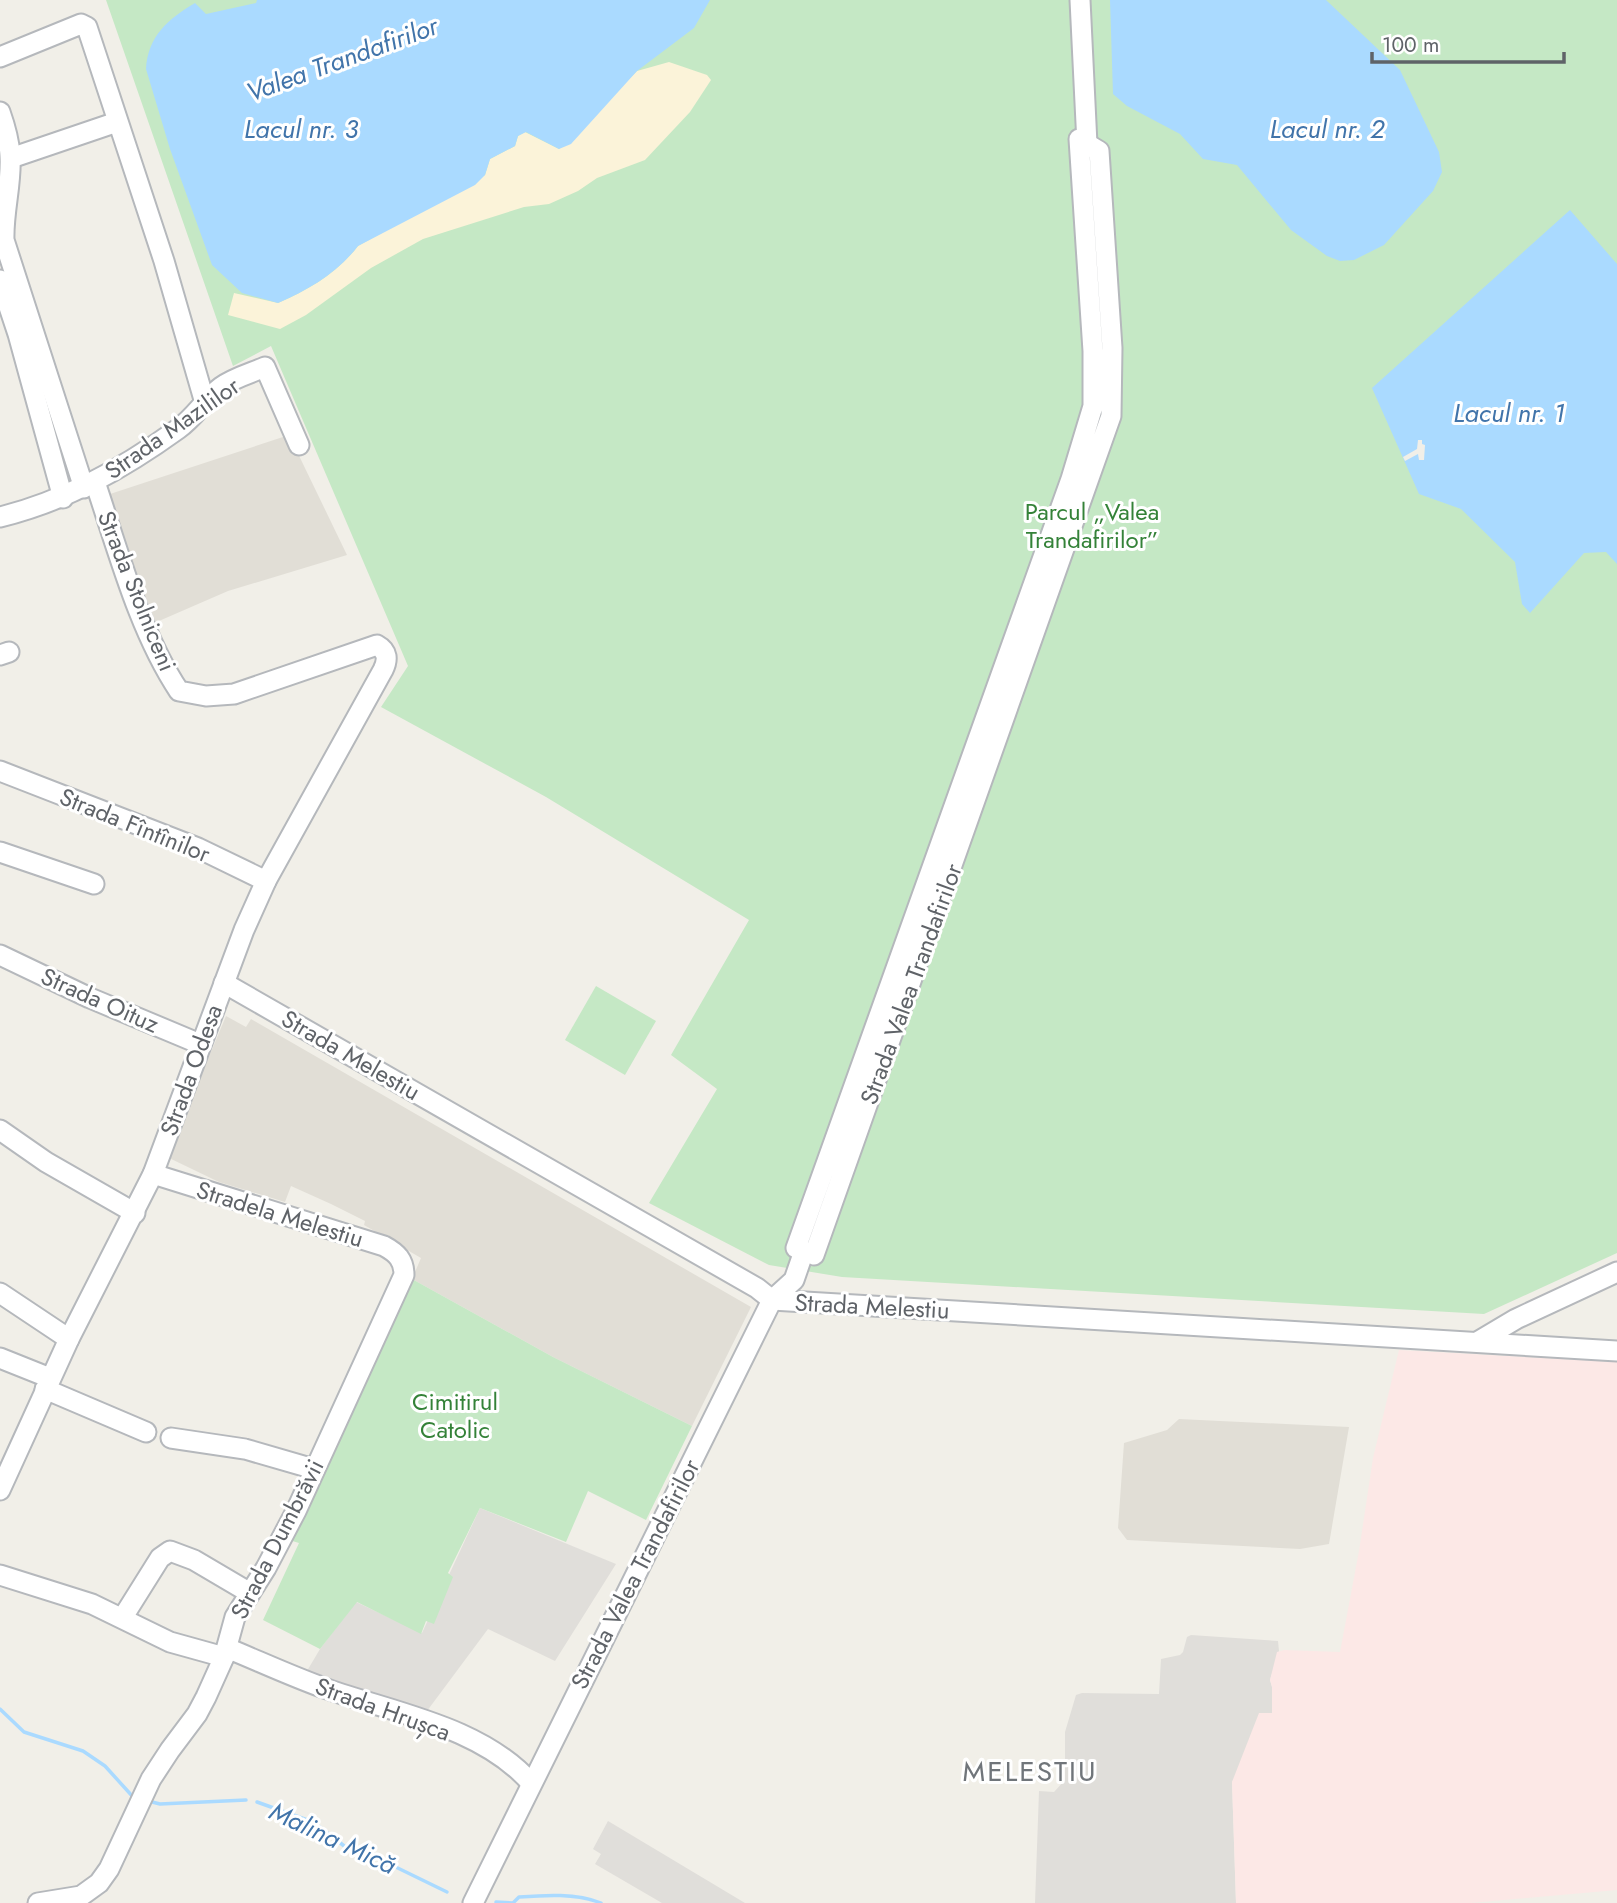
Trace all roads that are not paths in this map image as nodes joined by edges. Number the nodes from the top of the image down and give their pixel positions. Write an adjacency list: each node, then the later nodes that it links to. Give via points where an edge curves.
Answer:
1 (1080, 0): 26 (street, Strada Valea Trandafirilor, via 1087,144 1079,139 1094,396 1079,482 814,1255 804,1251 794,1280)
2 (0, 57): 4 (street, via 85,24)
3 (0, 111): 5 (street)
4 (117, 122): 5 (street); 7 (street)
5 (11, 158): 9 (street, via 4,240)
6 (0, 280): 10 (street, Strada Stolniceni)
7 (205, 403): 8 (street, Strada Mazililor, via 226,383 265,367); 9 (street, Strada Mazililor, via 176,430)
8 (299, 445)
9 (89, 485): 10 (street, Strada Mazililor); 12 (street, Strada Stolniceni, via 150,635 179,691 206,696 234,694 369,647 377,645)
10 (63, 498): 11 (street, Strada Mazililor)
11 (0, 517)
12 (386, 653): 15 (street, Strada Odesa, via 383,670)
13 (1, 769): 15 (street, Strada Fîntînilor, via 198,848)
14 (0, 852): 16 (street)
15 (266, 881): 18 (street, Strada Odesa)
16 (94, 884)
17 (0, 955): 19 (street, Strada Oituz)
18 (223, 983): 19 (street, Strada Odesa); 26 (street, Strada Melestiu)
19 (200, 1044): 21 (street, Strada Odesa)
20 (0, 1130): 22 (street)
21 (153, 1174): 22 (street, Strada Odesa); 23 (street, Stradela Melestiu, via 384,1246)
22 (135, 1213): 27 (street, Strada Odesa)
23 (402, 1261): 34 (street, Strada Dumbrăvii, via 402,1282)
24 (1617, 1272): 28 (street)
25 (0, 1293): 27 (street)
26 (772, 1300): 28 (street, Strada Melestiu); 40 (street, Strada Valea Trandafirilor)
27 (69, 1339): 31 (street, Strada Odesa)
28 (1479, 1341): 29 (street, Strada Melestiu)
29 (1617, 1351)
30 (0, 1358): 31 (street)
31 (48, 1384): 32 (street); 35 (street, Strada Odesa)
32 (146, 1432)
33 (171, 1438): 34 (street, via 245,1449)
34 (314, 1469): 37 (street, Strada Dumbrăvii)
35 (0, 1490)
36 (0, 1575): 38 (street, Strada Hrușca)
37 (250, 1592): 38 (street, via 170,1551 160,1558); 39 (street, Strada Dumbrăvii, via 236,1616)
38 (123, 1617): 39 (street, Strada Hrușca, via 170,1642)
39 (226, 1652): 40 (street, Strada Hrușca, via 424,1720 504,1758); 41 (street, Strada Dumbrăvii, via 198,1714 163,1761 99,1883 81,1896)
40 (531, 1783): 42 (street, Strada Valea Trandafirilor)
41 (38, 1903)
42 (473, 1903)

